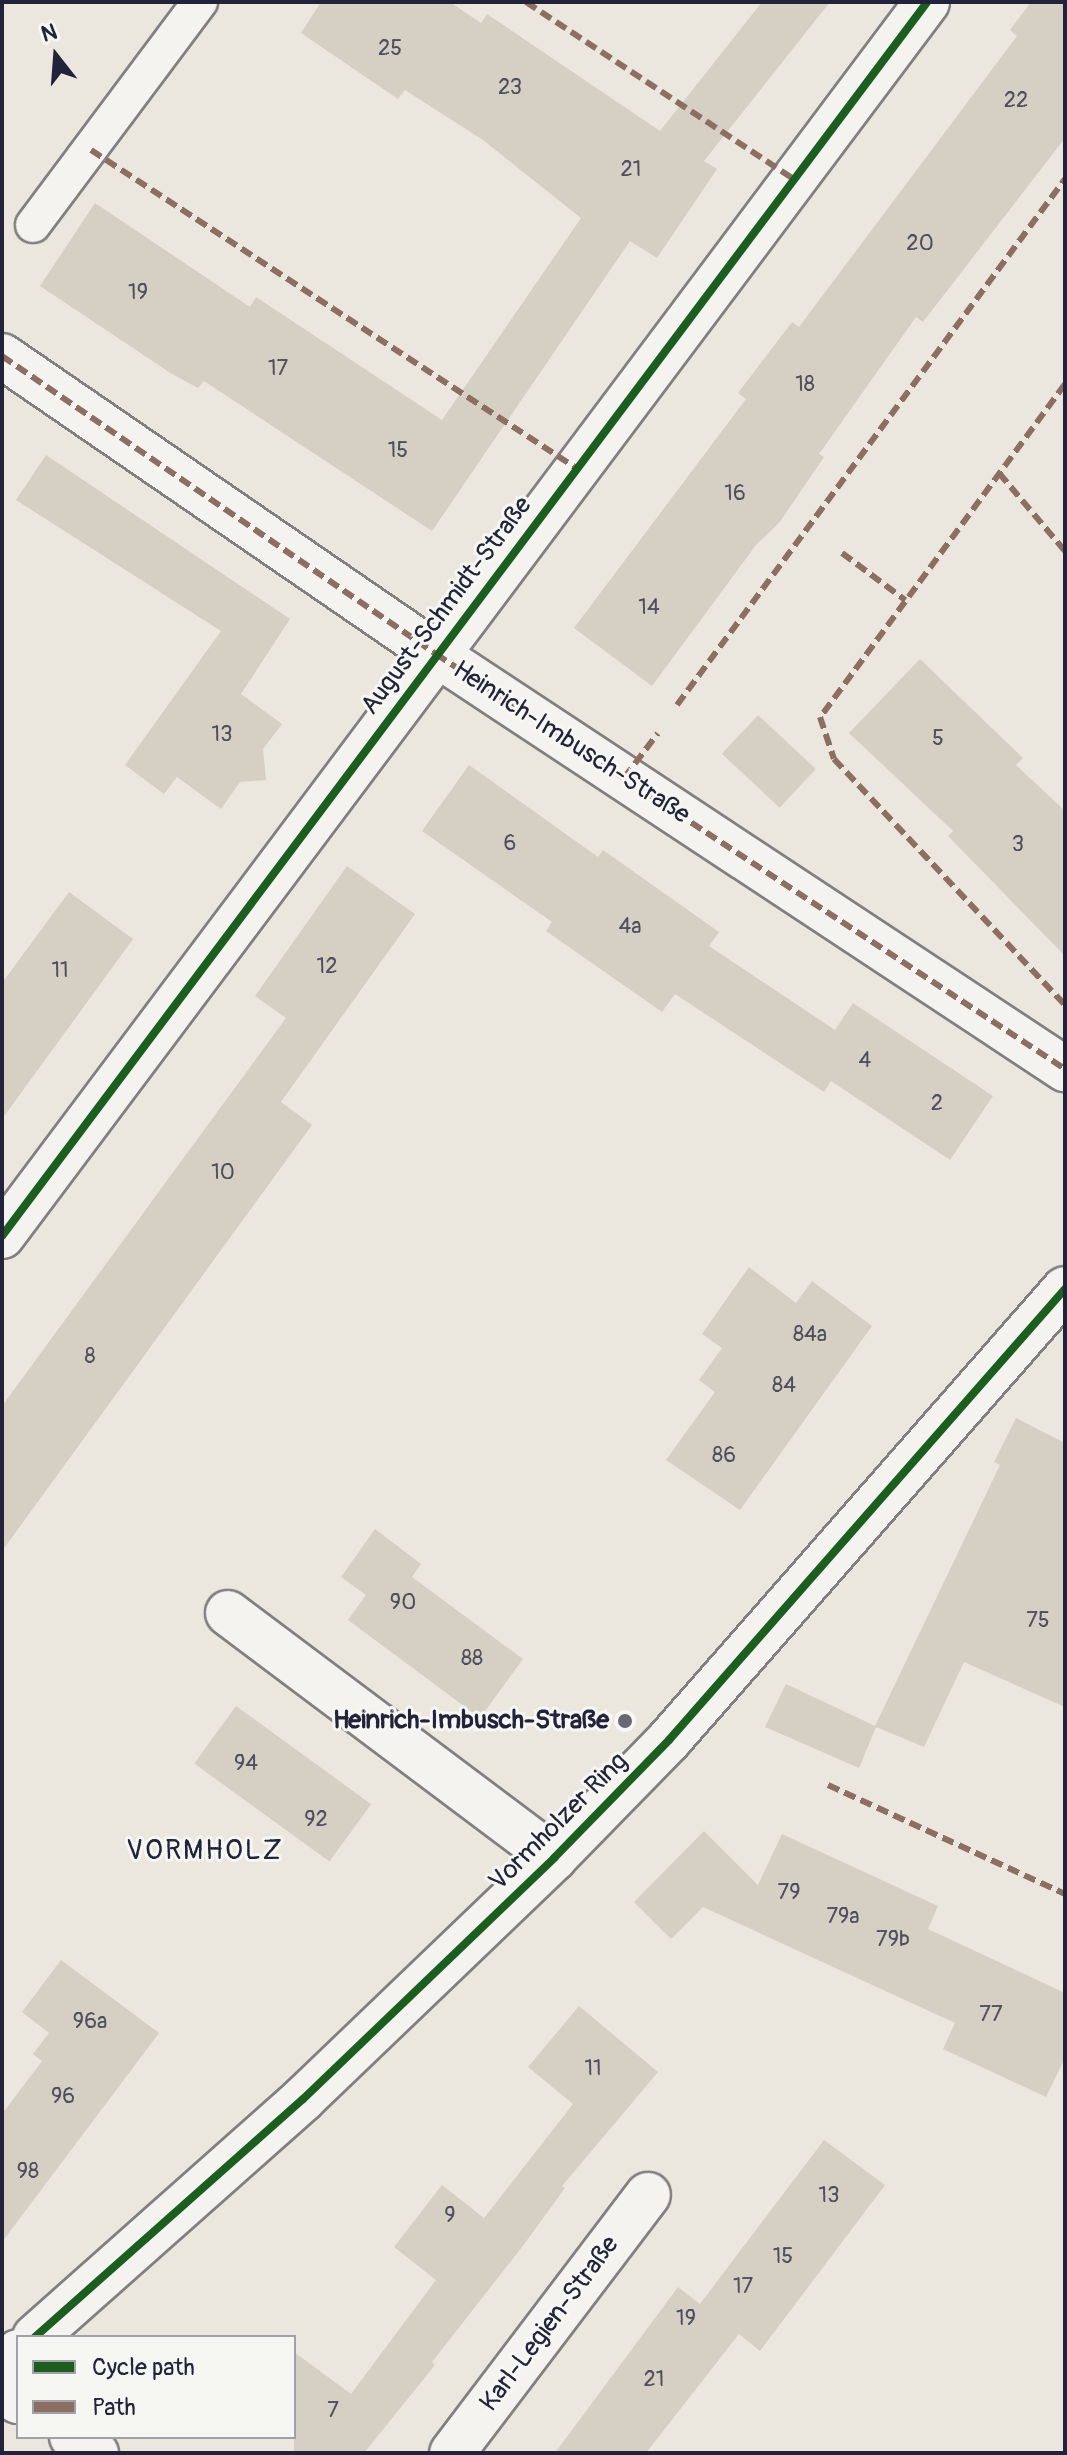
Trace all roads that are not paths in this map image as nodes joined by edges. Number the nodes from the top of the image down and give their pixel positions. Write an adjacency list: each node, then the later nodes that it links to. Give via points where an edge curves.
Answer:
1 (200, 2): 3 (lane)
2 (927, 2): 5 (street, August-Schmidt-Straße)
3 (33, 225)
4 (2, 356): 5 (street, Heinrich-Imbusch-Straße)
5 (436, 654): 6 (street, Heinrich-Imbusch-Straße); 7 (street, August-Schmidt-Straße)
6 (1065, 1069)
7 (2, 1236)
8 (1065, 1289): 10 (street, Vormholzer Ring, via 669,1740)
9 (228, 1613): 10 (street, Vormholzer Ring)
10 (554, 1858): 12 (street, Vormholzer Ring, via 303,2099)
11 (648, 2195): 15 (street, Karl-Legien-Straße)
12 (37, 2335)
13 (75, 2439): 14 (street)
14 (96, 2453)
15 (452, 2453)

